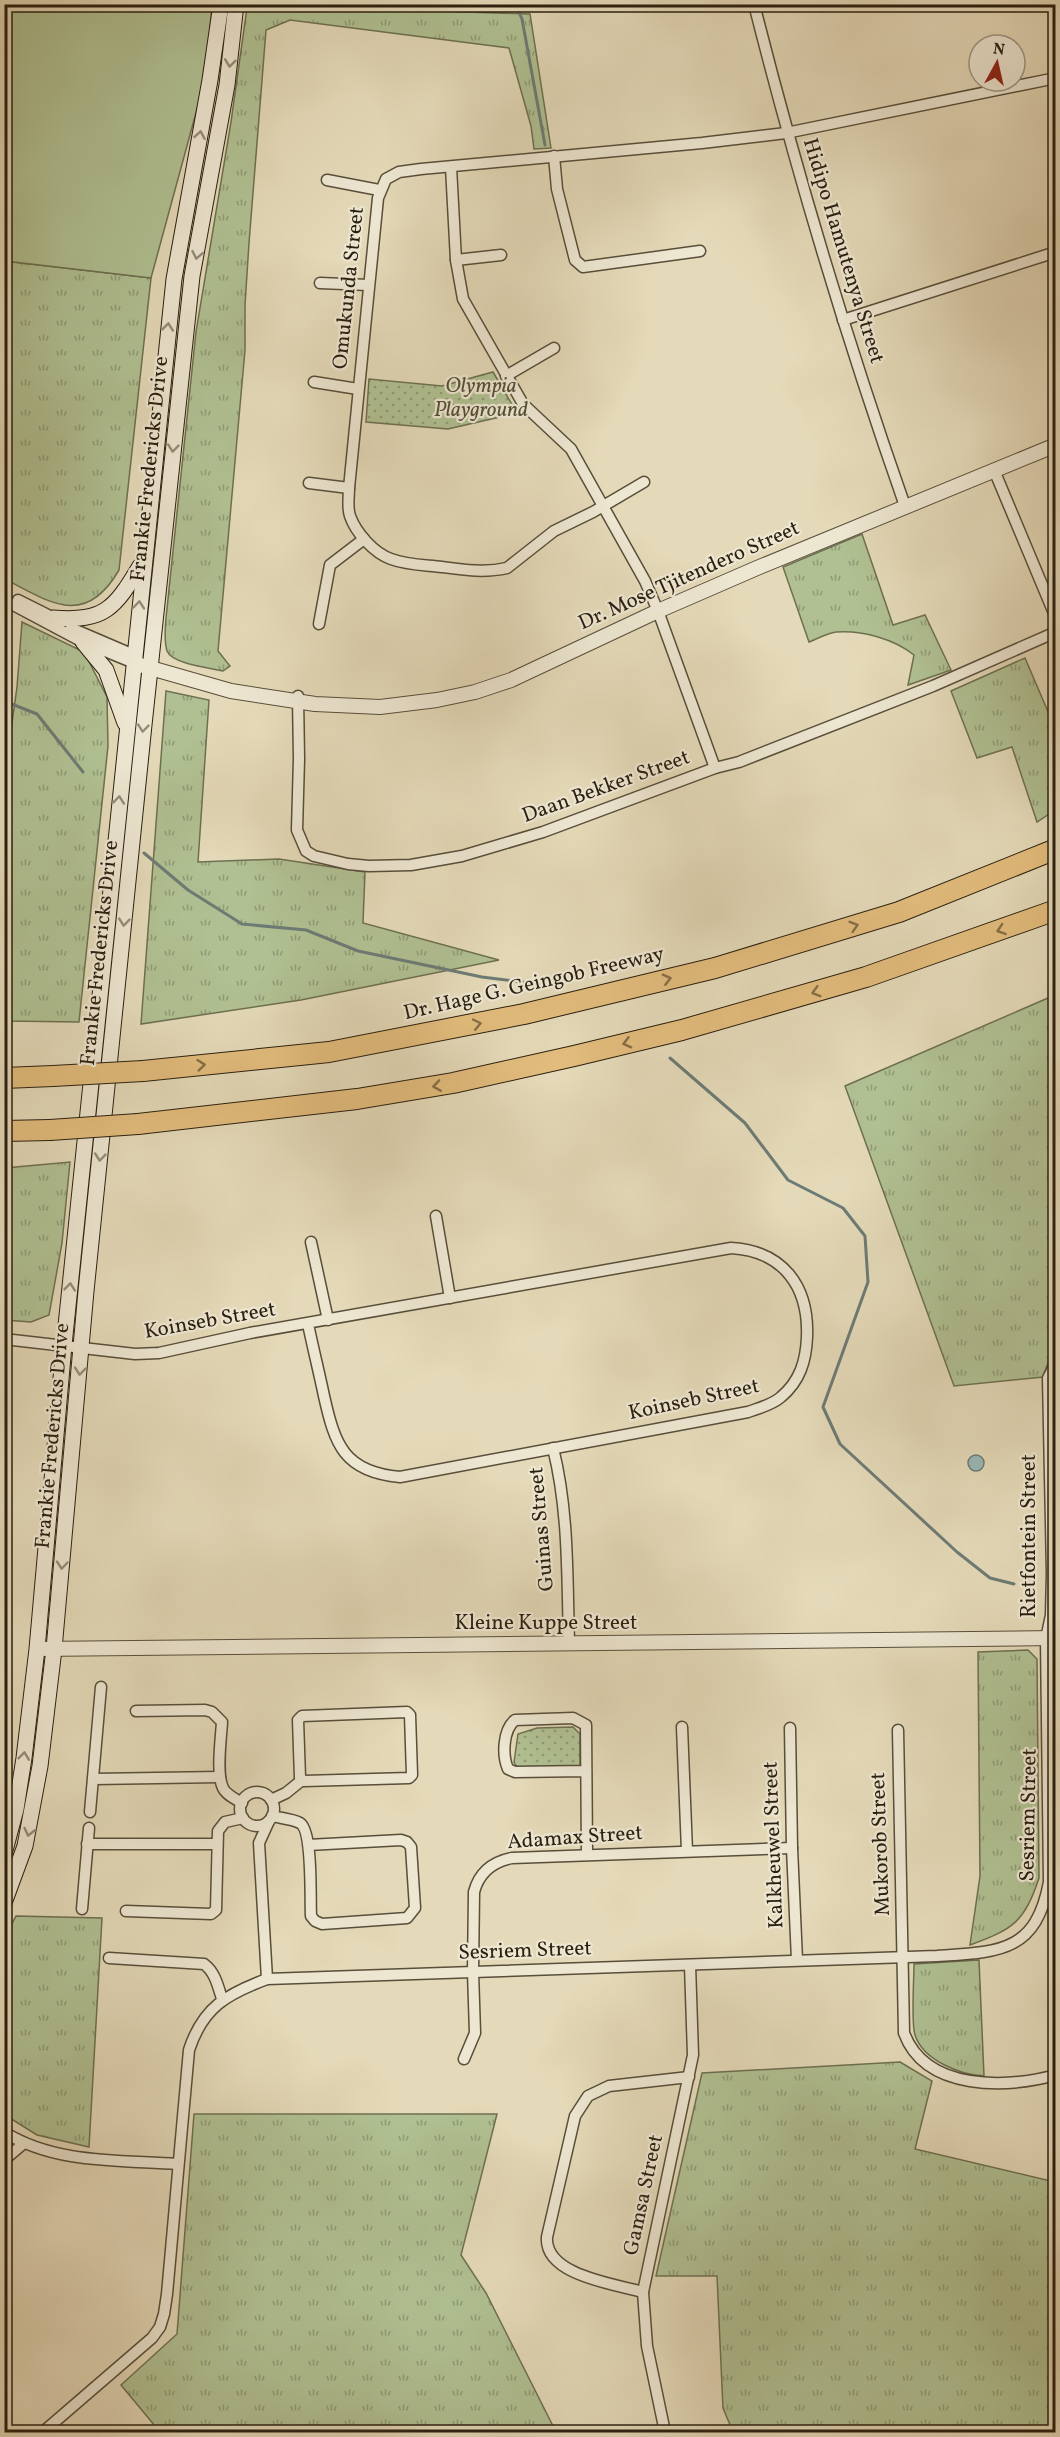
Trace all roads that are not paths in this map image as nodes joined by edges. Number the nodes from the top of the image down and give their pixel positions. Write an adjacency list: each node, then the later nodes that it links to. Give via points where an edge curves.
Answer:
1 (221, 4): 29 (main road, Frankie Fredericks Drive, one-way to 1, via 174,279)
2 (236, 4): 39 (main road, Frankie Fredericks Drive, one-way to 39, via 227,85 192,276)
3 (754, 4): 5 (street, Hidipo Hamutenya Street)
4 (1056, 78): 5 (street, Omukunda Street)
5 (786, 133): 6 (street, Omukunda Street); 16 (street, Hidipo Hamutenya Street)
6 (554, 156): 7 (street, Omukunda Street); 10 (street, via 557,189 575,260 583,267)
7 (451, 166): 9 (street, Omukunda Street, via 394,173); 13 (street)
8 (327, 180): 9 (street)
9 (380, 190): 15 (street, Omukunda Street)
10 (700, 251)
11 (1056, 252): 16 (street)
12 (501, 255): 13 (street)
13 (456, 260): 18 (street, via 459,288)
14 (321, 283): 15 (street)
15 (368, 285): 20 (street, Omukunda Street)
16 (843, 320): 27 (street, Hidipo Hamutenya Street)
17 (554, 348): 18 (street)
18 (506, 376): 26 (street, via 523,404 571,449)
19 (314, 382): 20 (street)
20 (358, 389): 25 (street, Omukunda Street)
21 (1056, 445): 22 (street, Dr. Mose Tjitendero Street)
22 (994, 470): 27 (street, Dr. Mose Tjitendero Street); 34 (street)
23 (644, 482): 26 (street, Omukunda Street)
24 (309, 483): 25 (street)
25 (349, 488): 28 (street, Omukunda Street, via 350,515)
26 (602, 506): 28 (street, Omukunda Street, via 554,531 507,568 498,570 401,562 389,559); 32 (street)
27 (905, 506): 32 (street, Dr. Mose Tjitendero Street)
28 (364, 539): 35 (street, via 330,565)
29 (143, 561): 33 (main road, via 110,608 86,618); 38 (main road, Frankie Fredericks Drive, one-way to 29)
30 (4, 593): 33 (street)
31 (4, 600): 37 (street)
32 (658, 611): 40 (street, Dr. Mose Tjitendero Street, via 511,680 475,692 380,707); 42 (street)
33 (53, 618): 38 (street)
34 (1056, 618)
35 (319, 624)
36 (1056, 632): 42 (street, Daan Bekker Street, via 933,686)
37 (83, 642): 38 (street); 41 (main road, via 106,670)
38 (134, 659): 39 (street, Dr. Mose Tjitendero Street); 41 (main road, Frankie Fredericks Drive)
39 (150, 665): 40 (street, Dr. Mose Tjitendero Street); 54 (main road, Frankie Fredericks Drive, one-way to 54)
40 (298, 700): 42 (street, Daan Bekker Street, via 297,830 306,851 348,864 411,865 462,856 543,832)
41 (127, 729): 53 (main road, Frankie Fredericks Drive, one-way to 41)
42 (715, 768)
43 (1056, 849): 45 (highway, Dr. Hage G. Geingob Freeway, one-way to 43, bridge, via 143,1071 340,1050 524,1014 692,973 899,912)
44 (1056, 910): 46 (highway, one-way to 46, bridge, via 866,977 682,1030 453,1083 357,1099 138,1124)
45 (4, 1078)
46 (4, 1131)
47 (436, 1216): 49 (street)
48 (311, 1242): 50 (street)
49 (450, 1298): 50 (street, Koinseb Street); 56 (street, Koinseb Street, via 731,1248 762,1254 792,1277 803,1296 806,1312 806,1355 799,1376 779,1400 748,1412)
50 (328, 1320): 51 (street, Koinseb Street)
51 (308, 1324): 54 (street, Koinseb Street, via 159,1353); 56 (street, Koinseb Street, via 335,1438 343,1452 365,1471 400,1477)
52 (4, 1339): 53 (street, Koinseb Street)
53 (64, 1345): 54 (street, Koinseb Street); 60 (main road, Frankie Fredericks Drive)
54 (82, 1347): 61 (main road, Frankie Fredericks Drive, one-way to 61)
55 (1056, 1363): 57 (street, Rietfontein Street, via 1048,1378)
56 (553, 1448): 59 (street, Guinas Street, via 564,1503)
57 (1053, 1519): 58 (street, Rietfontein Street)
58 (1051, 1639): 59 (street, Kleine Kuppe Street); 75 (street, Sesriem Street)
59 (569, 1643): 61 (street, Kleine Kuppe Street)
60 (37, 1649): 61 (street, Kleine Kuppe Street); 84 (main road, Frankie Fredericks Drive, one-way to 60, via 16,1809)
61 (54, 1649): 86 (main road, Frankie Fredericks Drive, one-way to 86, via 33,1814)
62 (101, 1687): 69 (street)
63 (136, 1711): 68 (street, via 206,1710 217,1716 222,1722)
64 (682, 1727): 83 (street)
65 (790, 1728): 82 (street, Kalkheuwel Street)
66 (898, 1730): 89 (street, Mukorob Street)
67 (586, 1771): 67 (street, via 508,1769 505,1763 509,1725 515,1720 581,1720 586,1725); 85 (street)
68 (220, 1777): 69 (street); 72 (street, via 227,1793)
69 (94, 1779): 73 (street)
70 (302, 1780): 70 (street, via 409,1778 410,1715 407,1712 302,1716 298,1720); 71 (street)
71 (271, 1800): 72 (street, via 257,1793 247,1796); 74 (street)
72 (242, 1803): 76 (street, via 240,1810)
73 (90, 1812)
74 (271, 1818): 76 (street, via 259,1826); 78 (street); 81 (street, via 300,1822 305,1827)
75 (1053, 1818): 89 (street, Sesriem Street, via 1045,1906 1024,1936 987,1953)
76 (246, 1821): 78 (street); 80 (street, via 221,1825)
77 (89, 1828): 79 (street)
78 (259, 1842): 94 (street)
79 (87, 1844): 80 (street); 87 (street)
80 (217, 1844): 88 (street, via 217,1904 211,1914)
81 (308, 1845): 81 (street, via 311,1916 315,1921 322,1924 408,1918 413,1913 411,1847 407,1842)
82 (792, 1848): 83 (street, Adamax Street); 91 (street, Kalkheuwel Street)
83 (687, 1851): 85 (street, Adamax Street)
84 (4, 1854)
85 (587, 1854): 93 (street, Adamax Street, via 512,1858 484,1872 474,1892)
86 (4, 1903)
87 (82, 1909)
88 (126, 1911)
89 (904, 1957): 91 (street, Sesriem Street); 97 (street, Mukorob Street, via 904,2033 913,2051 926,2063 946,2075 977,2083 1028,2082)
90 (109, 1958): 95 (street, via 204,1964 215,1977)
91 (798, 1960): 92 (street, Sesriem Street)
92 (690, 1965): 93 (street, Sesriem Street); 98 (street, Gamsa Street, via 693,2055)
93 (472, 1972): 94 (street, Sesriem Street); 96 (street, Adamax Street, via 475,2033)
94 (267, 1979): 95 (street, Sesriem Street)
95 (222, 1999): 102 (street, Sesriem Street, via 200,2022 189,2050)
96 (464, 2059)
97 (1056, 2075)
98 (689, 2077): 103 (street, Gamsa Street); 103 (street, via 609,2086 588,2096 575,2116 547,2237 546,2247 551,2256 570,2271)
99 (4, 2132): 100 (street)
100 (23, 2144): 101 (street); 102 (street, via 60,2155)
101 (4, 2160)
102 (177, 2164): 104 (street, Sesriem Street, via 160,2327 139,2352)
103 (643, 2292): 105 (street, Gamsa Street, via 647,2346)
104 (43, 2433)
105 (665, 2433)

